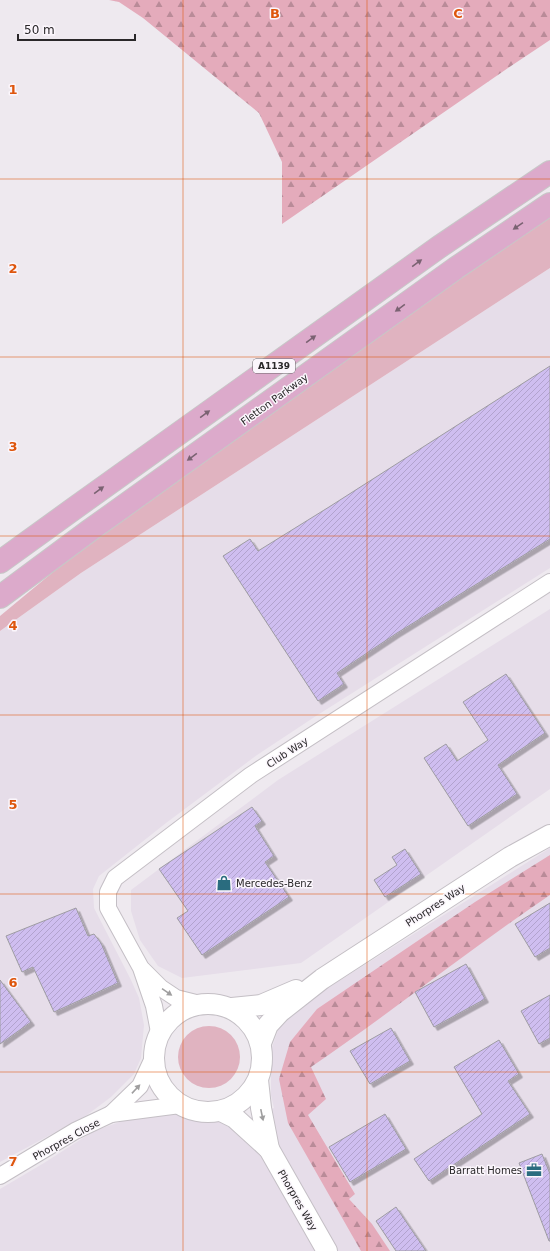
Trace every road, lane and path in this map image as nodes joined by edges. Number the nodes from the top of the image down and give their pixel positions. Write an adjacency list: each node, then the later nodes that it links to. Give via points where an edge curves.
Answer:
1 (550, 172): 3 (highway, A1139, one-way to 1, via 439,247)
2 (550, 204): 4 (highway, Fletton Parkway / A1139, one-way to 4, via 449,273)
3 (72, 510): 5 (highway); 6 (highway, A1139)
4 (89, 531): 8 (highway, Fletton Parkway / A1139); 9 (highway)
5 (0, 554)
6 (0, 562)
7 (550, 582): 13 (street, Club Way, via 251,775 115,878 108,892 108,908)
8 (0, 596)
9 (0, 608)
10 (550, 825): 12 (street)
11 (550, 835): 12 (street, Phorpres Way)
12 (510, 857): 14 (street, Phorpres Way)
13 (140, 968): 15 (street, Club Way, one-way to 15, via 176,998); 17 (street, Club Way, via 154,1006)
14 (322, 979): 16 (street, Phorpres Way, via 261,1005); 18 (street, Phorpres Way, via 280,1012 268,1025)
15 (200, 1004): 16 (street); 17 (street, via 184,1008 170,1018)
16 (232, 1008): 18 (street, via 254,1029)
17 (159, 1032): 19 (street)
18 (260, 1043): 20 (street, via 262,1068)
19 (153, 1058): 21 (street, via 156,1077 166,1093); 23 (street, Phorpres Close, one-way to 19, via 140,1086)
20 (258, 1080): 22 (street, via 249,1094 236,1105); 24 (street, Phorpres Way, one-way to 24)
21 (180, 1105): 22 (street, via 193,1110); 23 (street, Phorpres Close)
22 (221, 1111): 24 (street, Phorpres Way, via 235,1118)
23 (111, 1114): 25 (street, Phorpres Close, via 75,1131)
24 (270, 1149): 26 (street, Phorpres Way)
25 (0, 1176)
26 (327, 1251)

